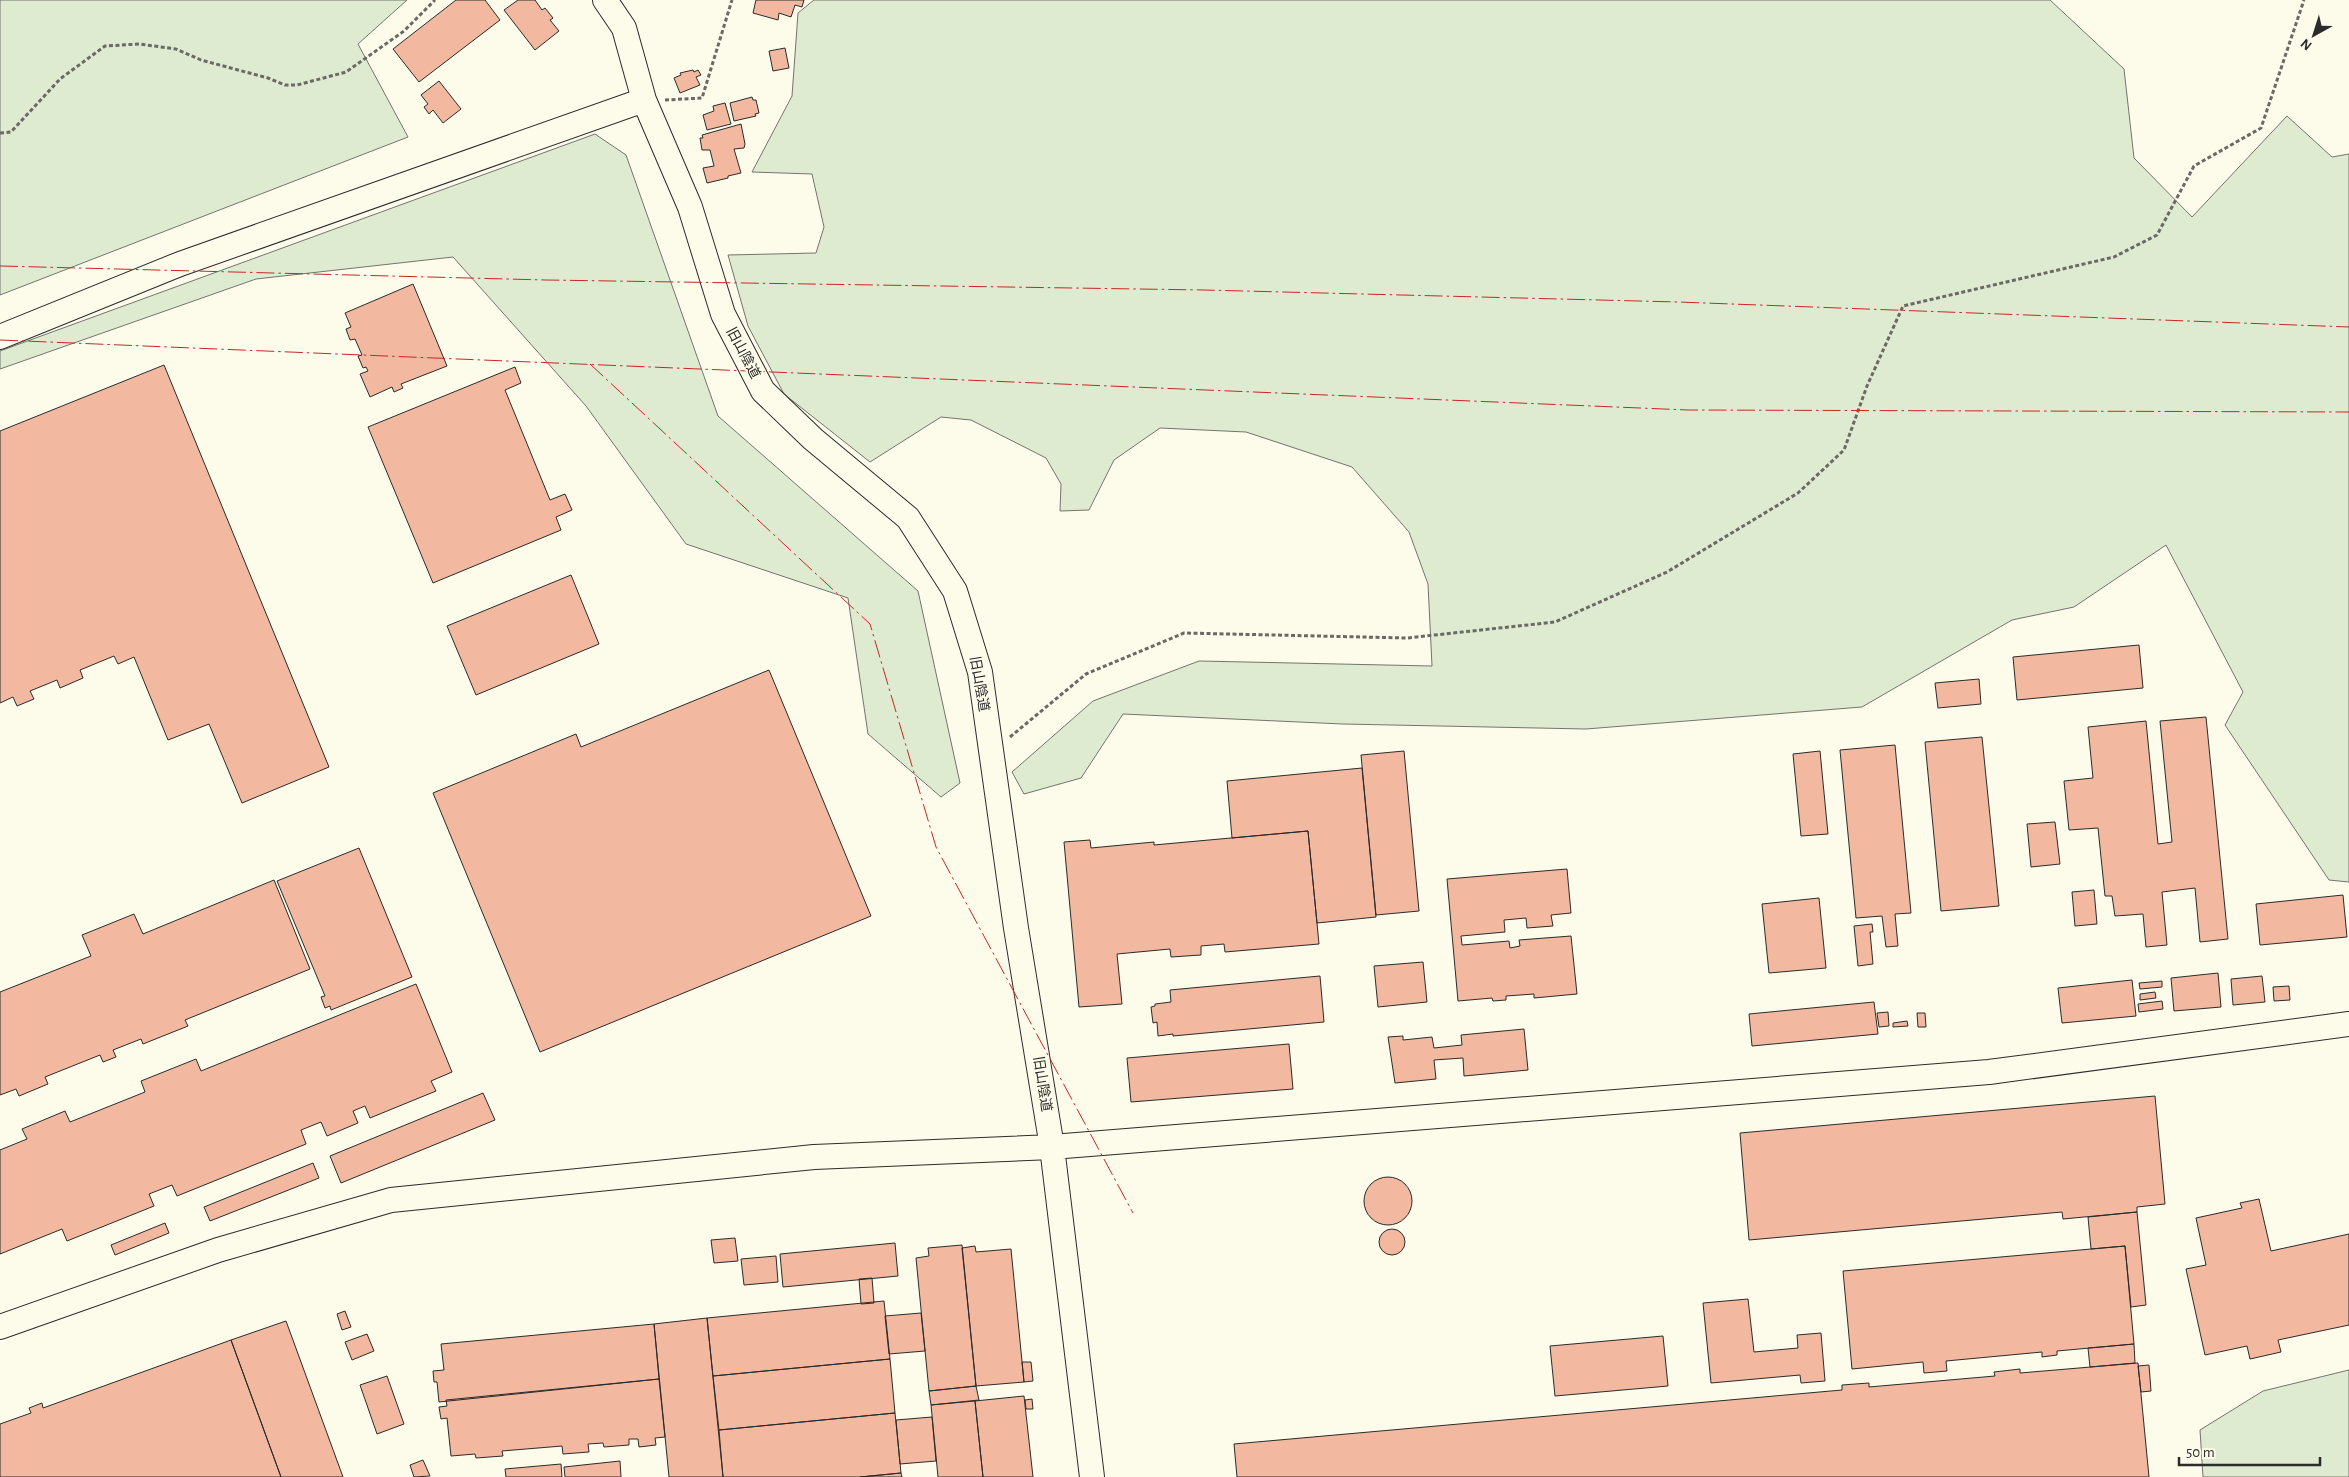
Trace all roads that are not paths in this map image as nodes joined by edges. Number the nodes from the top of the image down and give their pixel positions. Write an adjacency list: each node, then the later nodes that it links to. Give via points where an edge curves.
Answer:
1 (605, 0): 2 (street, 旧山陰道, via 624,28)
2 (644, 100): 3 (street, via 180,264); 5 (street, 旧山陰道, via 690,207 723,314 763,391 813,439 908,518 955,591 980,672 1016,928)
3 (0, 337)
4 (2349, 1024): 5 (street, via 1989,1072)
5 (1052, 1146): 6 (street, via 814,1157 391,1200 218,1250); 7 (street, 旧山陰道)
6 (0, 1327)
7 (1092, 1477)

